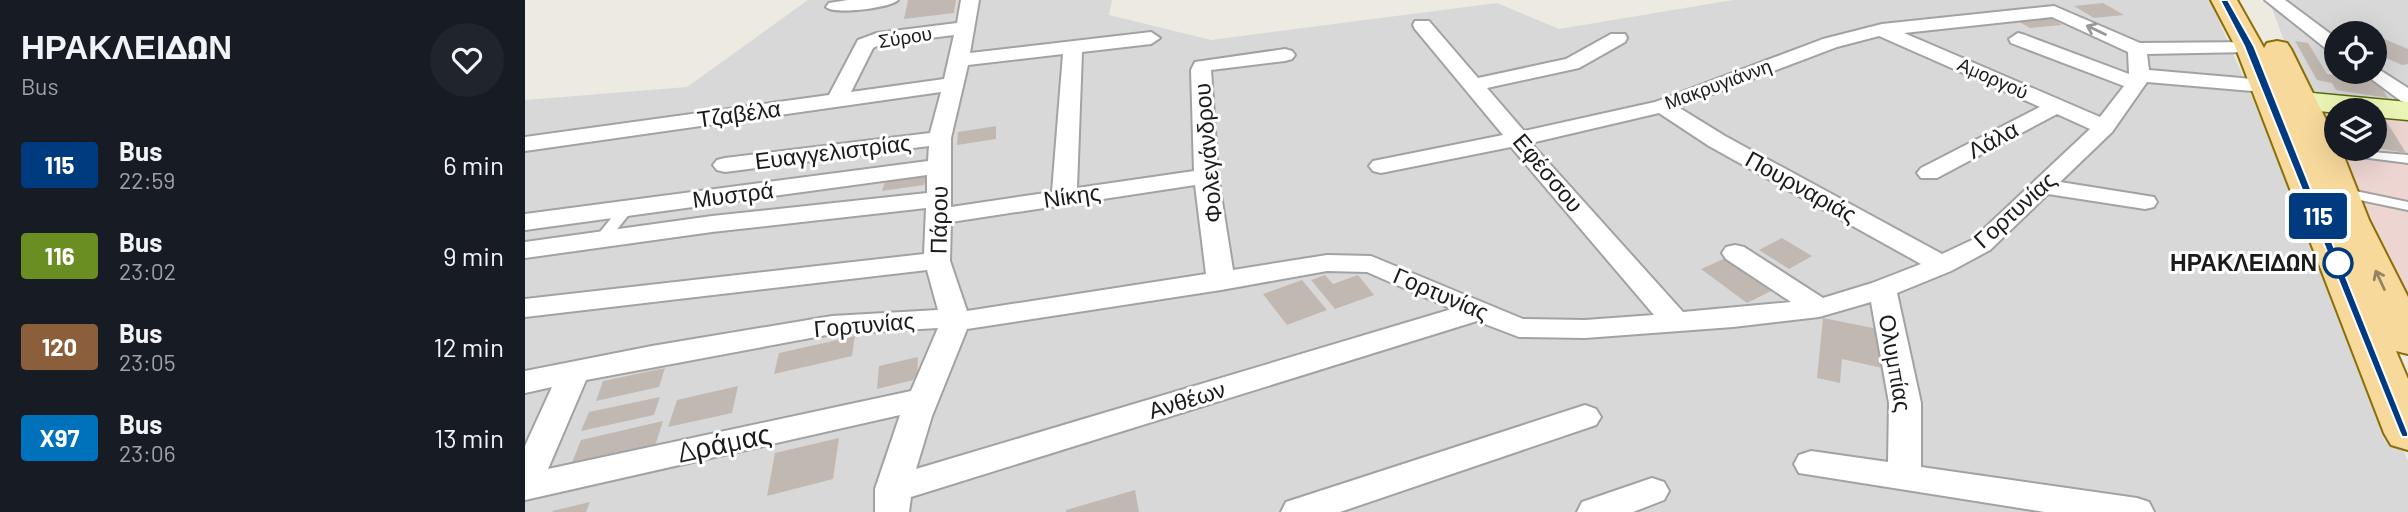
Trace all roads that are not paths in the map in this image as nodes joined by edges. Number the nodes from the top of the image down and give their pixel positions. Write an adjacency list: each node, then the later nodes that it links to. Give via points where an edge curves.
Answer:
1 (889, 0): 7 (street)
2 (970, 0): 10 (street, Πάρου)
3 (1977, 0): 8 (street)
4 (2224, 0): 17 (main road)
5 (2252, 0): 25 (main road, via 2265,20)
6 (2274, 0): 14 (street)
7 (835, 7)
8 (2005, 16): 11 (street, Μακρυγιάννη); 20 (street, Μακρυγιάννη, one-way to 8, via 2054,11)
9 (1422, 25): 24 (street, Εφέσσου)
10 (965, 28): 19 (street, Πάρου); 26 (street, Σύρου, via 865,44)
11 (1882, 30): 27 (street, Μακρυγιάννη, via 1831,43); 28 (street, Αμοργού)
12 (1151, 38): 16 (street)
13 (1618, 38): 24 (street, via 1572,64)
14 (2324, 38)
15 (2018, 39): 20 (street)
16 (1073, 46): 19 (street); 45 (street)
17 (2249, 46): 20 (street); 25 (main road)
18 (1285, 55): 42 (street, Φολεγάνδρου, via 1202,66)
19 (959, 60): 22 (street, Πάρου)
20 (2137, 69): 21 (street); 30 (street, Γορτυνίας)
21 (2176, 79): 25 (street, via 2193,85)
22 (954, 84): 26 (street, Τζαβέλα); 31 (street, Πάρου)
23 (2384, 84): 29 (street)
24 (1472, 85): 32 (street, Εφέσσου)
25 (2282, 94): 29 (street); 34 (main road); 68 (main road)
26 (837, 100): 33 (street, Τζαβέλα)
27 (1662, 106): 32 (street, Μακρυγιάννη); 55 (street, Πουρναριάς)
28 (2057, 106): 30 (street, Αμοργού); 41 (street, Λάλα)
29 (2405, 106)
30 (2104, 127): 43 (street, Γορτυνίας)
31 (940, 138): 38 (street, Ευαγγελιστρίας); 39 (street, Πάρου)
32 (1515, 138): 40 (street, Μακρυγιάννη); 62 (street, Εφέσσου)
33 (525, 144)
34 (2324, 149)
35 (2387, 156): 36 (lane)
36 (2408, 159)
37 (2328, 161): 44 (main road)
38 (725, 165)
39 (940, 166): 48 (street, Πάρου); 49 (street, Μυστρά)
40 (1381, 166)
41 (1929, 173)
42 (1206, 176): 45 (street, Νίκης); 56 (street, Φολεγάνδρου)
43 (2043, 186): 46 (street); 55 (street, Γορτυνίας, via 1981,245)
44 (2340, 192): 47 (lane); 63 (main road, one-way to 44)
45 (1064, 197): 48 (street, Νίκης)
46 (2145, 202)
47 (2408, 206)
48 (939, 208): 51 (street, Νίκης, via 712,224); 54 (street, Πάρου)
49 (626, 209): 50 (street, Μυστρά); 51 (lane)
50 (525, 222)
51 (601, 240): 52 (street, Νίκης)
52 (525, 250)
53 (1735, 253): 59 (street)
54 (937, 261): 58 (street); 61 (street, Πάρου)
55 (1942, 265): 57 (street, Γορτυνίας)
56 (1221, 282): 60 (street, Γορτυνίας, via 1327,263 1371,264); 61 (street, Γορτυνίας)
57 (1882, 289): 59 (street, Γορτυνίας); 70 (street, Ολυμπίας, via 1905,403)
58 (525, 308)
59 (1819, 308): 62 (street, Γορτυνίας)
60 (1481, 310): 62 (street, Γορτυνίας, via 1520,328 1585,329); 73 (street, Ανθέων)
61 (956, 321): 64 (street, Γορτυνίας, via 832,326); 66 (street)
62 (1675, 321)
63 (2408, 340)
64 (576, 371): 65 (street, Γορτυνίας); 71 (street)
65 (525, 382)
66 (924, 399): 71 (street, Δράμας); 73 (street)
67 (1585, 417): 74 (street)
68 (2408, 433)
69 (1811, 464): 70 (street)
70 (1904, 478): 76 (street)
71 (525, 484)
72 (1652, 491): 75 (street)
73 (892, 500)
74 (1299, 512)
75 (1594, 512)
76 (2137, 512)

